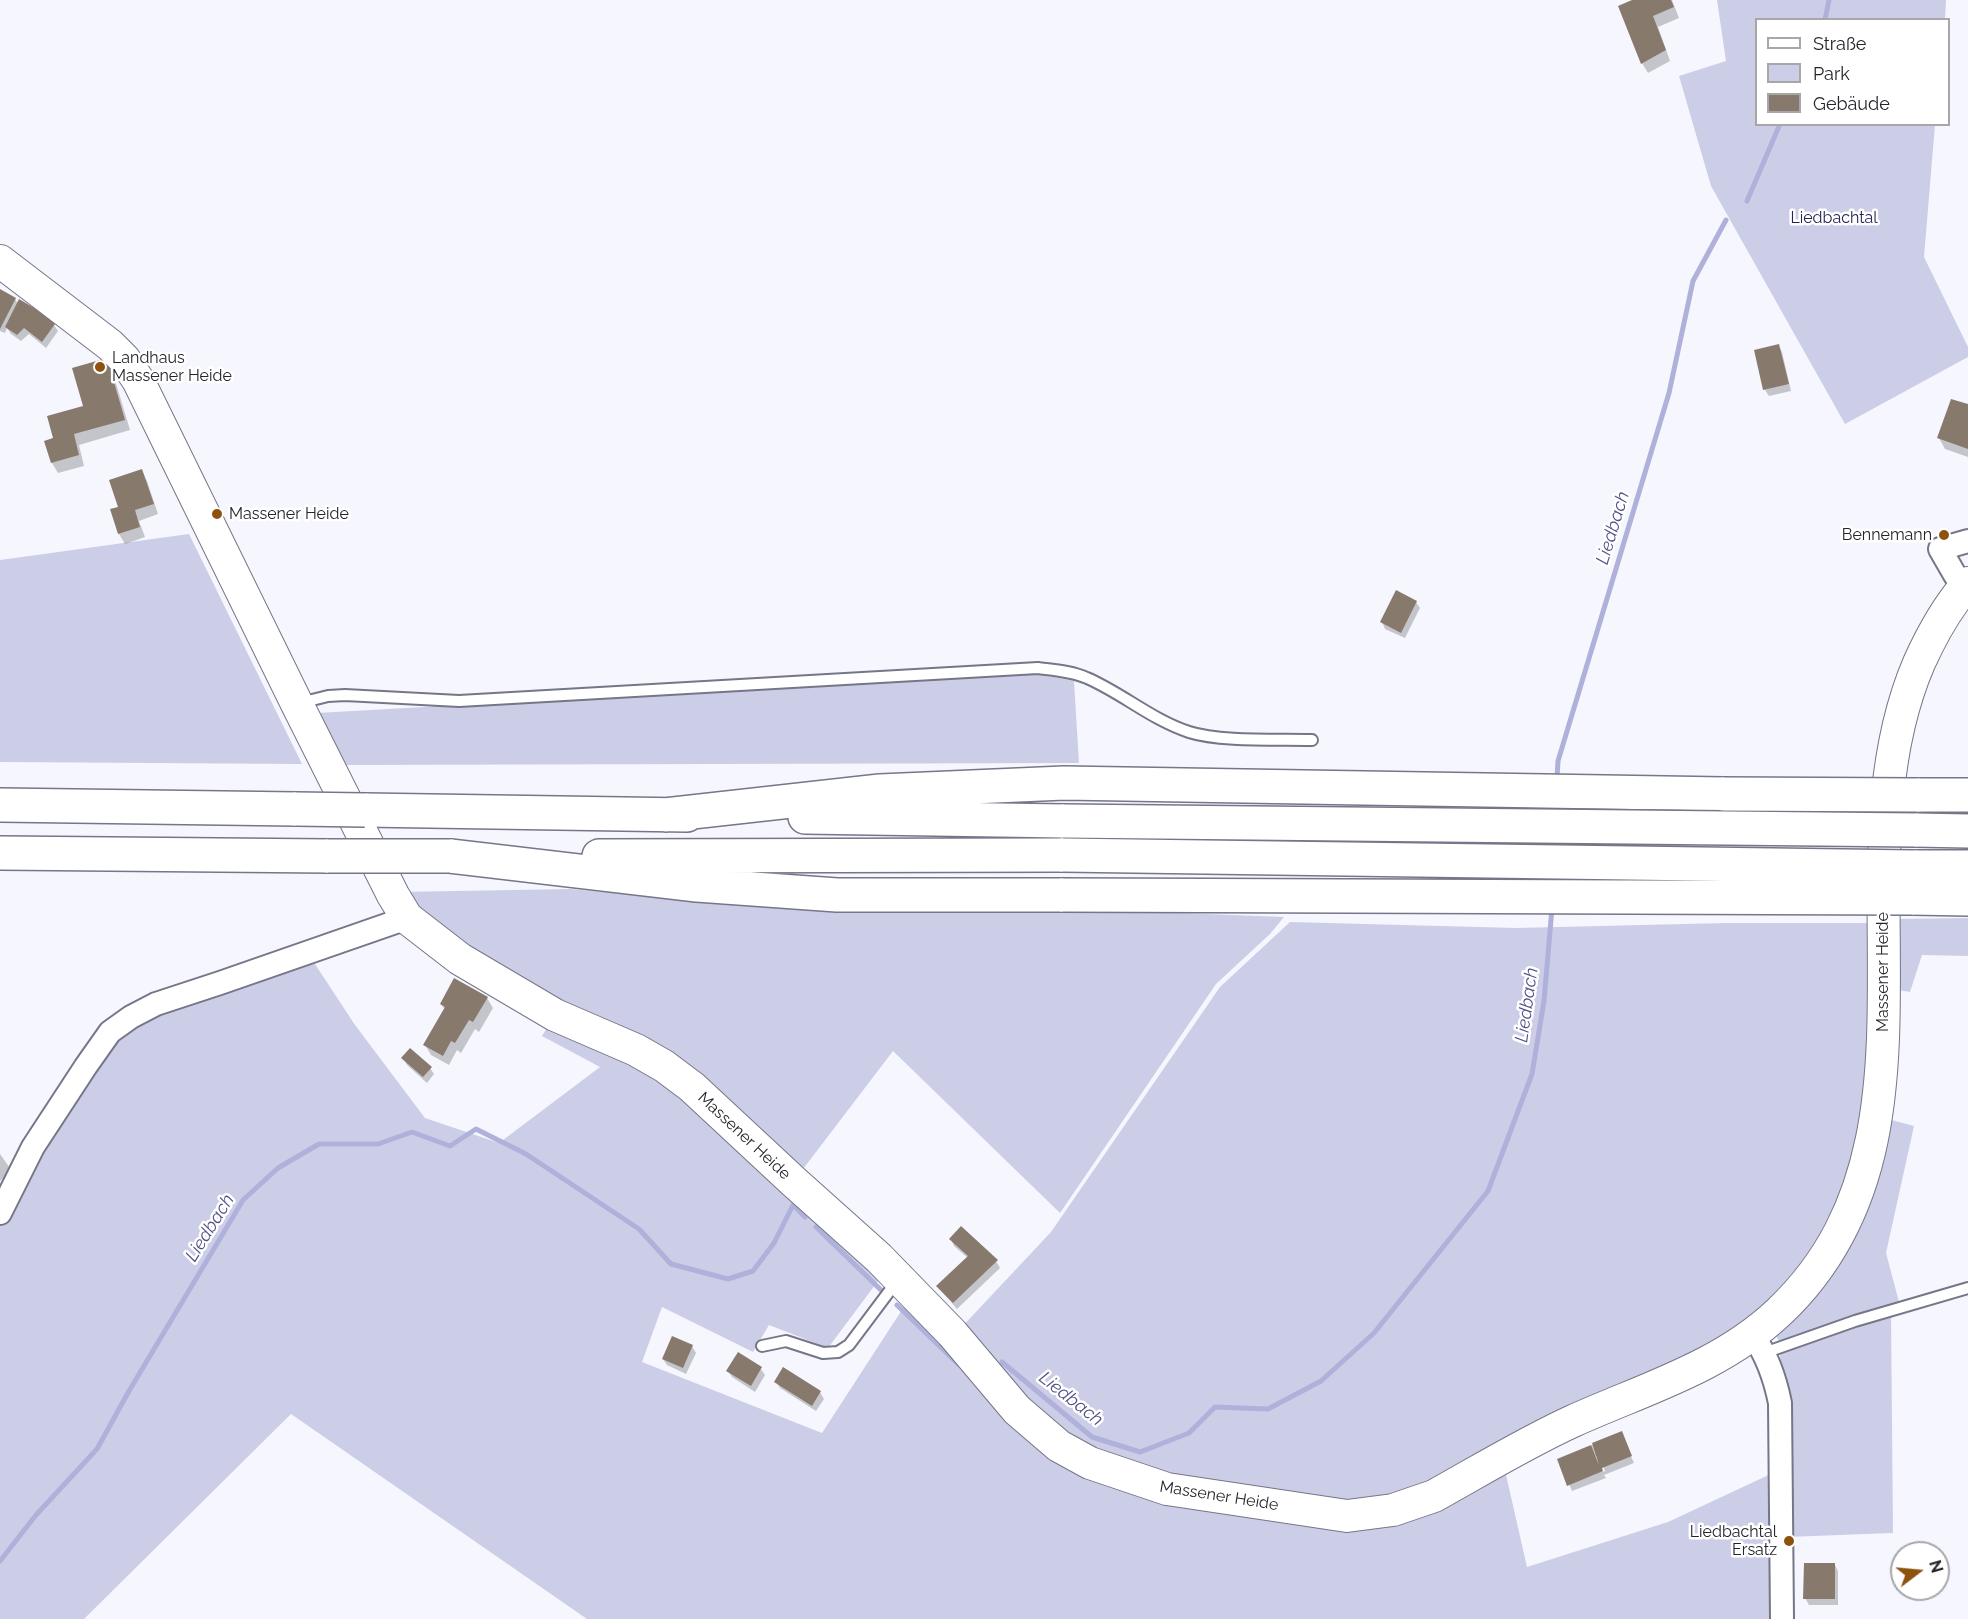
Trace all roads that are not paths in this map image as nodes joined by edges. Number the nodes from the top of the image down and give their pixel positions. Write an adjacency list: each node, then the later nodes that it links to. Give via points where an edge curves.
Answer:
1 (0, 261): 4 (street, Massener Heide, via 110,345 134,373)
2 (1968, 541): 3 (street, Massener Heide, via 1940,549 1955,575)
3 (1967, 585): 19 (street, Massener Heide, via 1927,645 1910,684 1893,752 1883,844 1882,1072 1862,1182 1846,1222 1820,1266)
4 (297, 704): 5 (lane, via 345,694 459,701 1038,668 1087,678 1189,732); 15 (street, Massener Heide)
5 (1312, 740)
6 (1968, 795): 8 (highway, bridge, via 1064,783 880,791)
7 (0, 805): 8 (highway, bridge)
8 (665, 815): 9 (highway, bridge)
9 (1968, 831)
10 (0, 853): 11 (highway, bridge)
11 (450, 856): 13 (highway, bridge, via 1063,855); 13 (highway, bridge, via 697,885 837,895)
12 (1968, 867): 13 (highway)
13 (1913, 883): 14 (highway)
14 (1968, 899)
15 (407, 918): 16 (street, via 156,1004 110,1032 33,1147); 17 (street, Massener Heide, via 460,959 555,1015 664,1066 692,1087)
16 (0, 1213)
17 (899, 1279): 19 (street, Massener Heide, via 952,1333 1017,1410 1059,1446 1090,1463 1167,1490 1347,1516 1393,1510 1434,1496 1563,1426); 20 (lane, via 849,1345 838,1352 823,1353 786,1341)
18 (1968, 1288): 19 (lane, Massener Heide, via 1855,1321)
19 (1758, 1343): 21 (street, via 1776,1381 1780,1402)
20 (762, 1346)
21 (1782, 1619)

